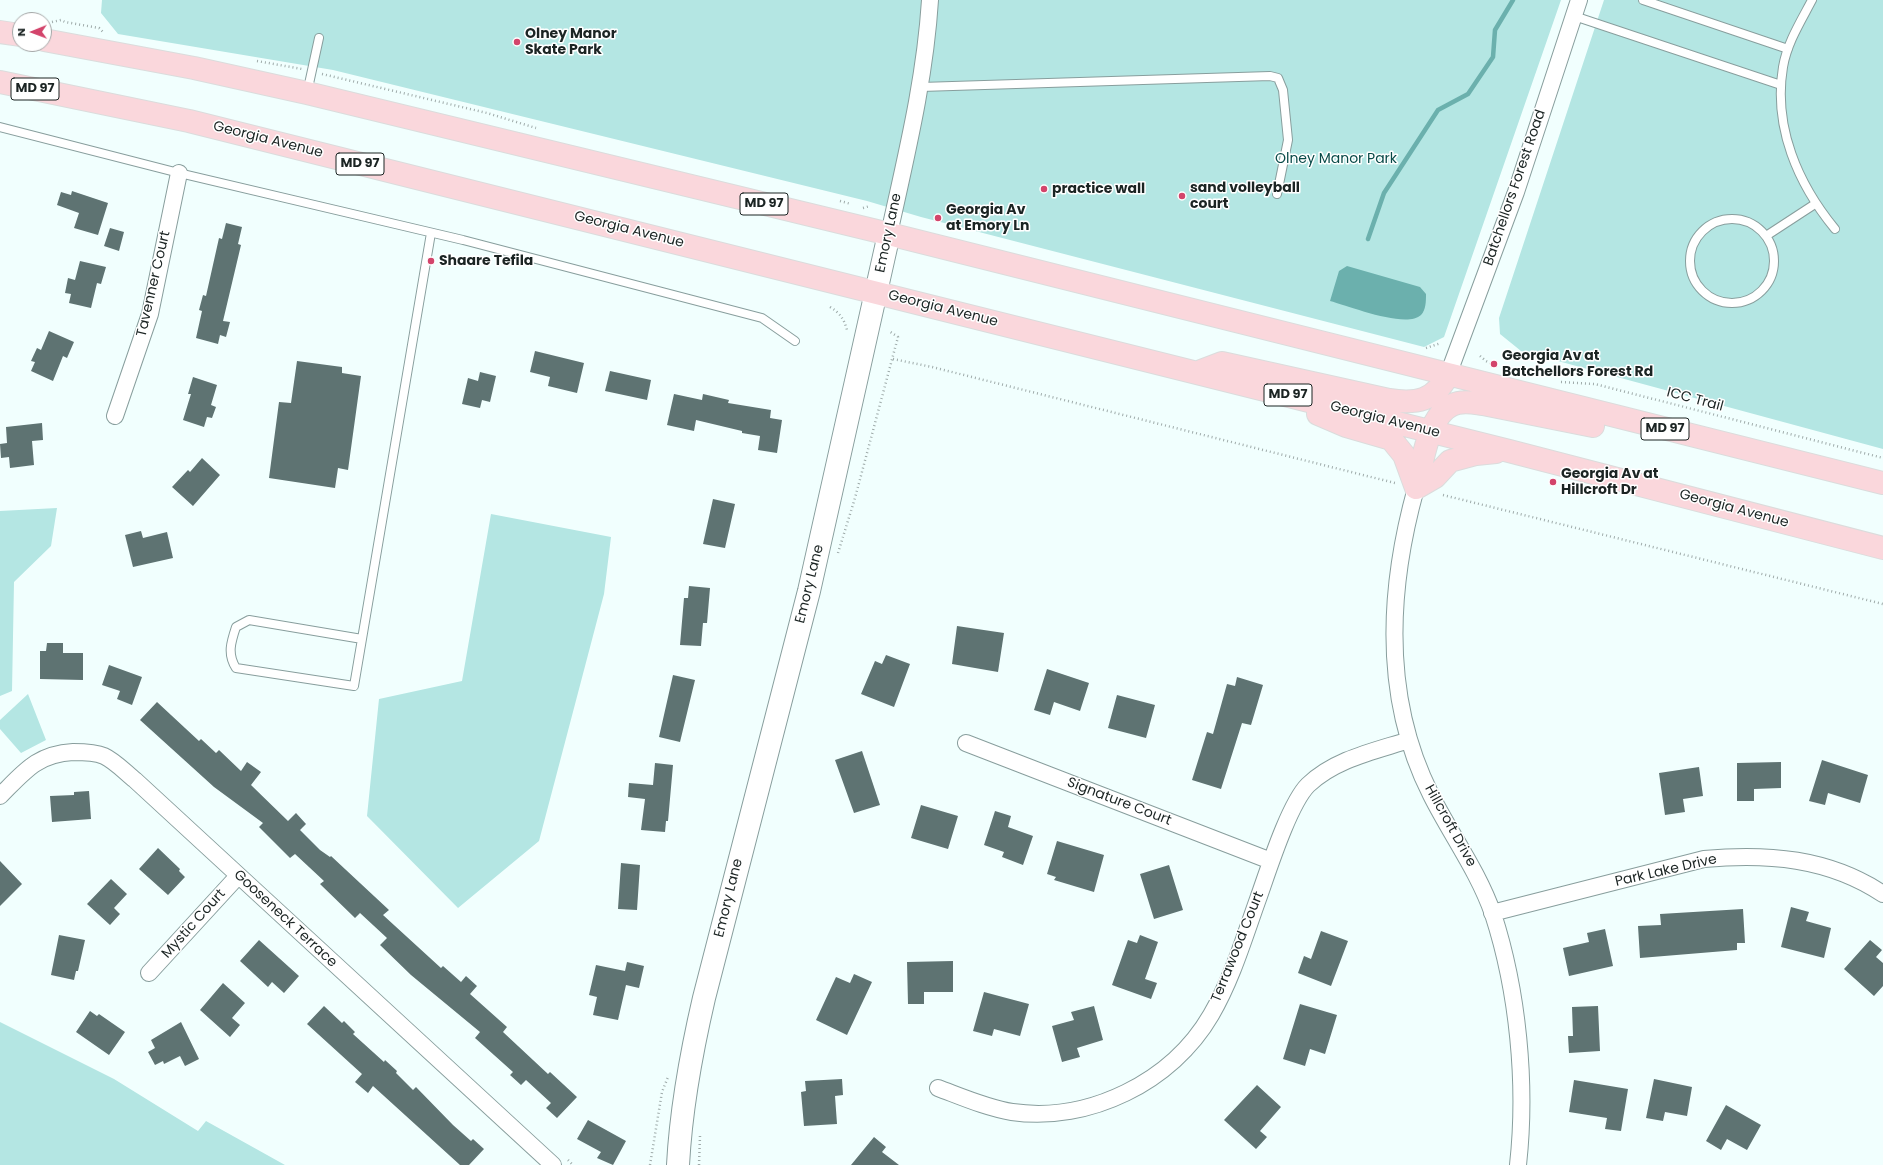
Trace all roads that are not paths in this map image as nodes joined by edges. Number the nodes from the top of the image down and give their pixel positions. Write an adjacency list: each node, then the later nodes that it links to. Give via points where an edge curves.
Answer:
1 (930, 0): 13 (street, Emory Lane)
2 (1579, 0): 5 (street, Batchellors Forest Road)
3 (1643, 0): 10 (lane)
4 (1812, 0): 10 (lane)
5 (1574, 16): 12 (lane); 26 (street, Batchellors Forest Road, via 1516,192)
6 (0, 32): 7 (main road)
7 (12, 34)
8 (319, 38): 14 (lane)
9 (52, 41): 14 (main road, MD 97, via 194,68)
10 (1788, 49): 12 (lane)
11 (0, 82): 23 (main road, Georgia Avenue / MD 97, via 189,121)
12 (1781, 85): 18 (lane, via 1785,134 1794,163)
13 (921, 87): 17 (lane, via 1270,76 1278,78 1283,90 1288,140); 21 (street, Emory Lane)
14 (307, 93): 21 (main road, MD 97)
15 (0, 127): 16 (lane)
16 (179, 173): 20 (lane); 28 (street, Tavenner Court, via 150,314)
17 (1277, 194)
18 (1815, 204): 19 (lane); 22 (lane)
19 (1835, 229)
20 (431, 233): 24 (lane, via 762,318); 35 (lane)
21 (889, 234): 23 (street, Emory Lane); 26 (main road, MD 97)
22 (1766, 236): 22 (lane, via 1750,223 1739,219 1718,221 1707,227 1698,236 1690,258 1697,284 1711,298 1726,303 1745,301 1754,297 1768,284 1773,270 1772,249)
23 (876, 292): 25 (main road, Georgia Avenue / MD 97); 47 (street, Emory Lane, via 809,591 704,998 683,1103)
24 (795, 341)
25 (1196, 372): 26 (main road, via 1222,363 1406,402 1428,397 1440,387); 27 (main road, Georgia Avenue / MD 97)
26 (1448, 375): 30 (main road, MD 97)
27 (1282, 394): 29 (main road, Georgia Avenue / MD 97); 33 (main road, via 1315,413 1346,426 1391,439 1404,455)
28 (115, 416)
29 (1431, 431): 30 (main road, via 1436,419 1449,406 1468,402 1614,430); 31 (main road, Georgia Avenue / MD 97); 33 (main road)
30 (1722, 443): 32 (main road, MD 97)
31 (1509, 451): 33 (main road, via 1476,454 1450,461 1435,476); 34 (main road, Georgia Avenue / MD 97)
32 (1883, 483)
33 (1409, 486): 36 (street, Hillcroft Drive, via 1396,580 1394,619 1395,661 1400,701)
34 (1883, 548)
35 (362, 639): 35 (lane, via 354,686 236,668 230,660 231,643 236,627 249,620)
36 (1409, 740): 39 (street, Terrawood Court, via 1348,760 1324,772 1307,786 1297,800); 42 (street, Hillcroft Drive, via 1430,794 1480,880)
37 (966, 743): 39 (street, Signature Court)
38 (0, 796): 40 (street, Gooseneck Terrace, via 24,771 44,757 82,752 104,756 135,780)
39 (1271, 861): 44 (street, Terrawood Court, via 1232,970 1211,1015 1191,1043 1153,1078 1097,1104 1044,1114 1012,1112)
40 (238, 876): 43 (street, Mystic Court); 46 (street, Gooseneck Terrace)
41 (1883, 894): 42 (street, Park Lake Drive, via 1839,873 1808,862 1774,857 1738,856 1704,859)
42 (1492, 913): 45 (street, Hillcroft Drive, via 1514,999)
43 (149, 973)
44 (938, 1088)
45 (1522, 1164)
46 (553, 1165)
47 (678, 1165)

